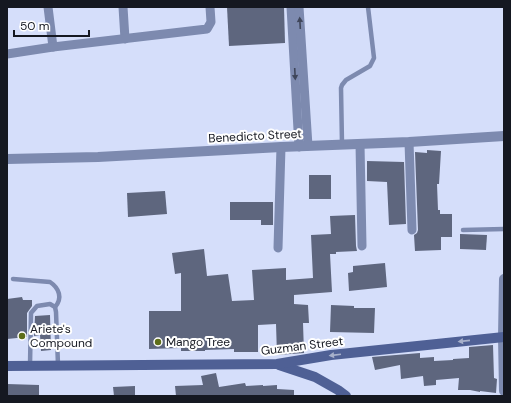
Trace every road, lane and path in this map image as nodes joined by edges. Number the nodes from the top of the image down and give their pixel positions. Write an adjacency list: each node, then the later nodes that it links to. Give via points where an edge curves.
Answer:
1 (48, 7): 8 (street)
2 (123, 7): 7 (street)
3 (210, 7): 7 (street, via 210,22 207,29)
4 (292, 7): 9 (street)
5 (299, 7): 9 (street, one-way to 5)
6 (368, 7): 13 (lane, via 374,58 370,66 342,85)
7 (125, 39): 8 (street)
8 (54, 47): 10 (street)
9 (298, 49): 15 (street)
10 (7, 54)
11 (504, 136): 12 (street, Benedicto Street)
12 (409, 142): 14 (street, Benedicto Street); 19 (street)
13 (342, 144): 14 (street, Benedicto Street); 15 (street, Benedicto Street)
14 (360, 144): 21 (street)
15 (304, 146): 16 (street, Benedicto Street)
16 (281, 147): 17 (street, Benedicto Street); 22 (street)
17 (7, 159)
18 (504, 229): 20 (lane)
19 (412, 230)
20 (463, 230)
21 (362, 246)
22 (278, 248)
23 (13, 279): 25 (lane, via 50,282 55,285 59,298)
24 (504, 279): 26 (street)
25 (55, 307): 28 (lane, via 50,304 37,306 31,313); 29 (lane)
26 (503, 337): 27 (main road, Guzman Street, one-way to 27, via 331,355); 31 (street)
27 (277, 364): 29 (main road, Guzman Street); 32 (main road, via 315,377)
28 (30, 365): 29 (main road, Guzman Street); 30 (main road, Guzman Street)
29 (58, 365)
30 (7, 366)
31 (504, 391)
32 (346, 396)

